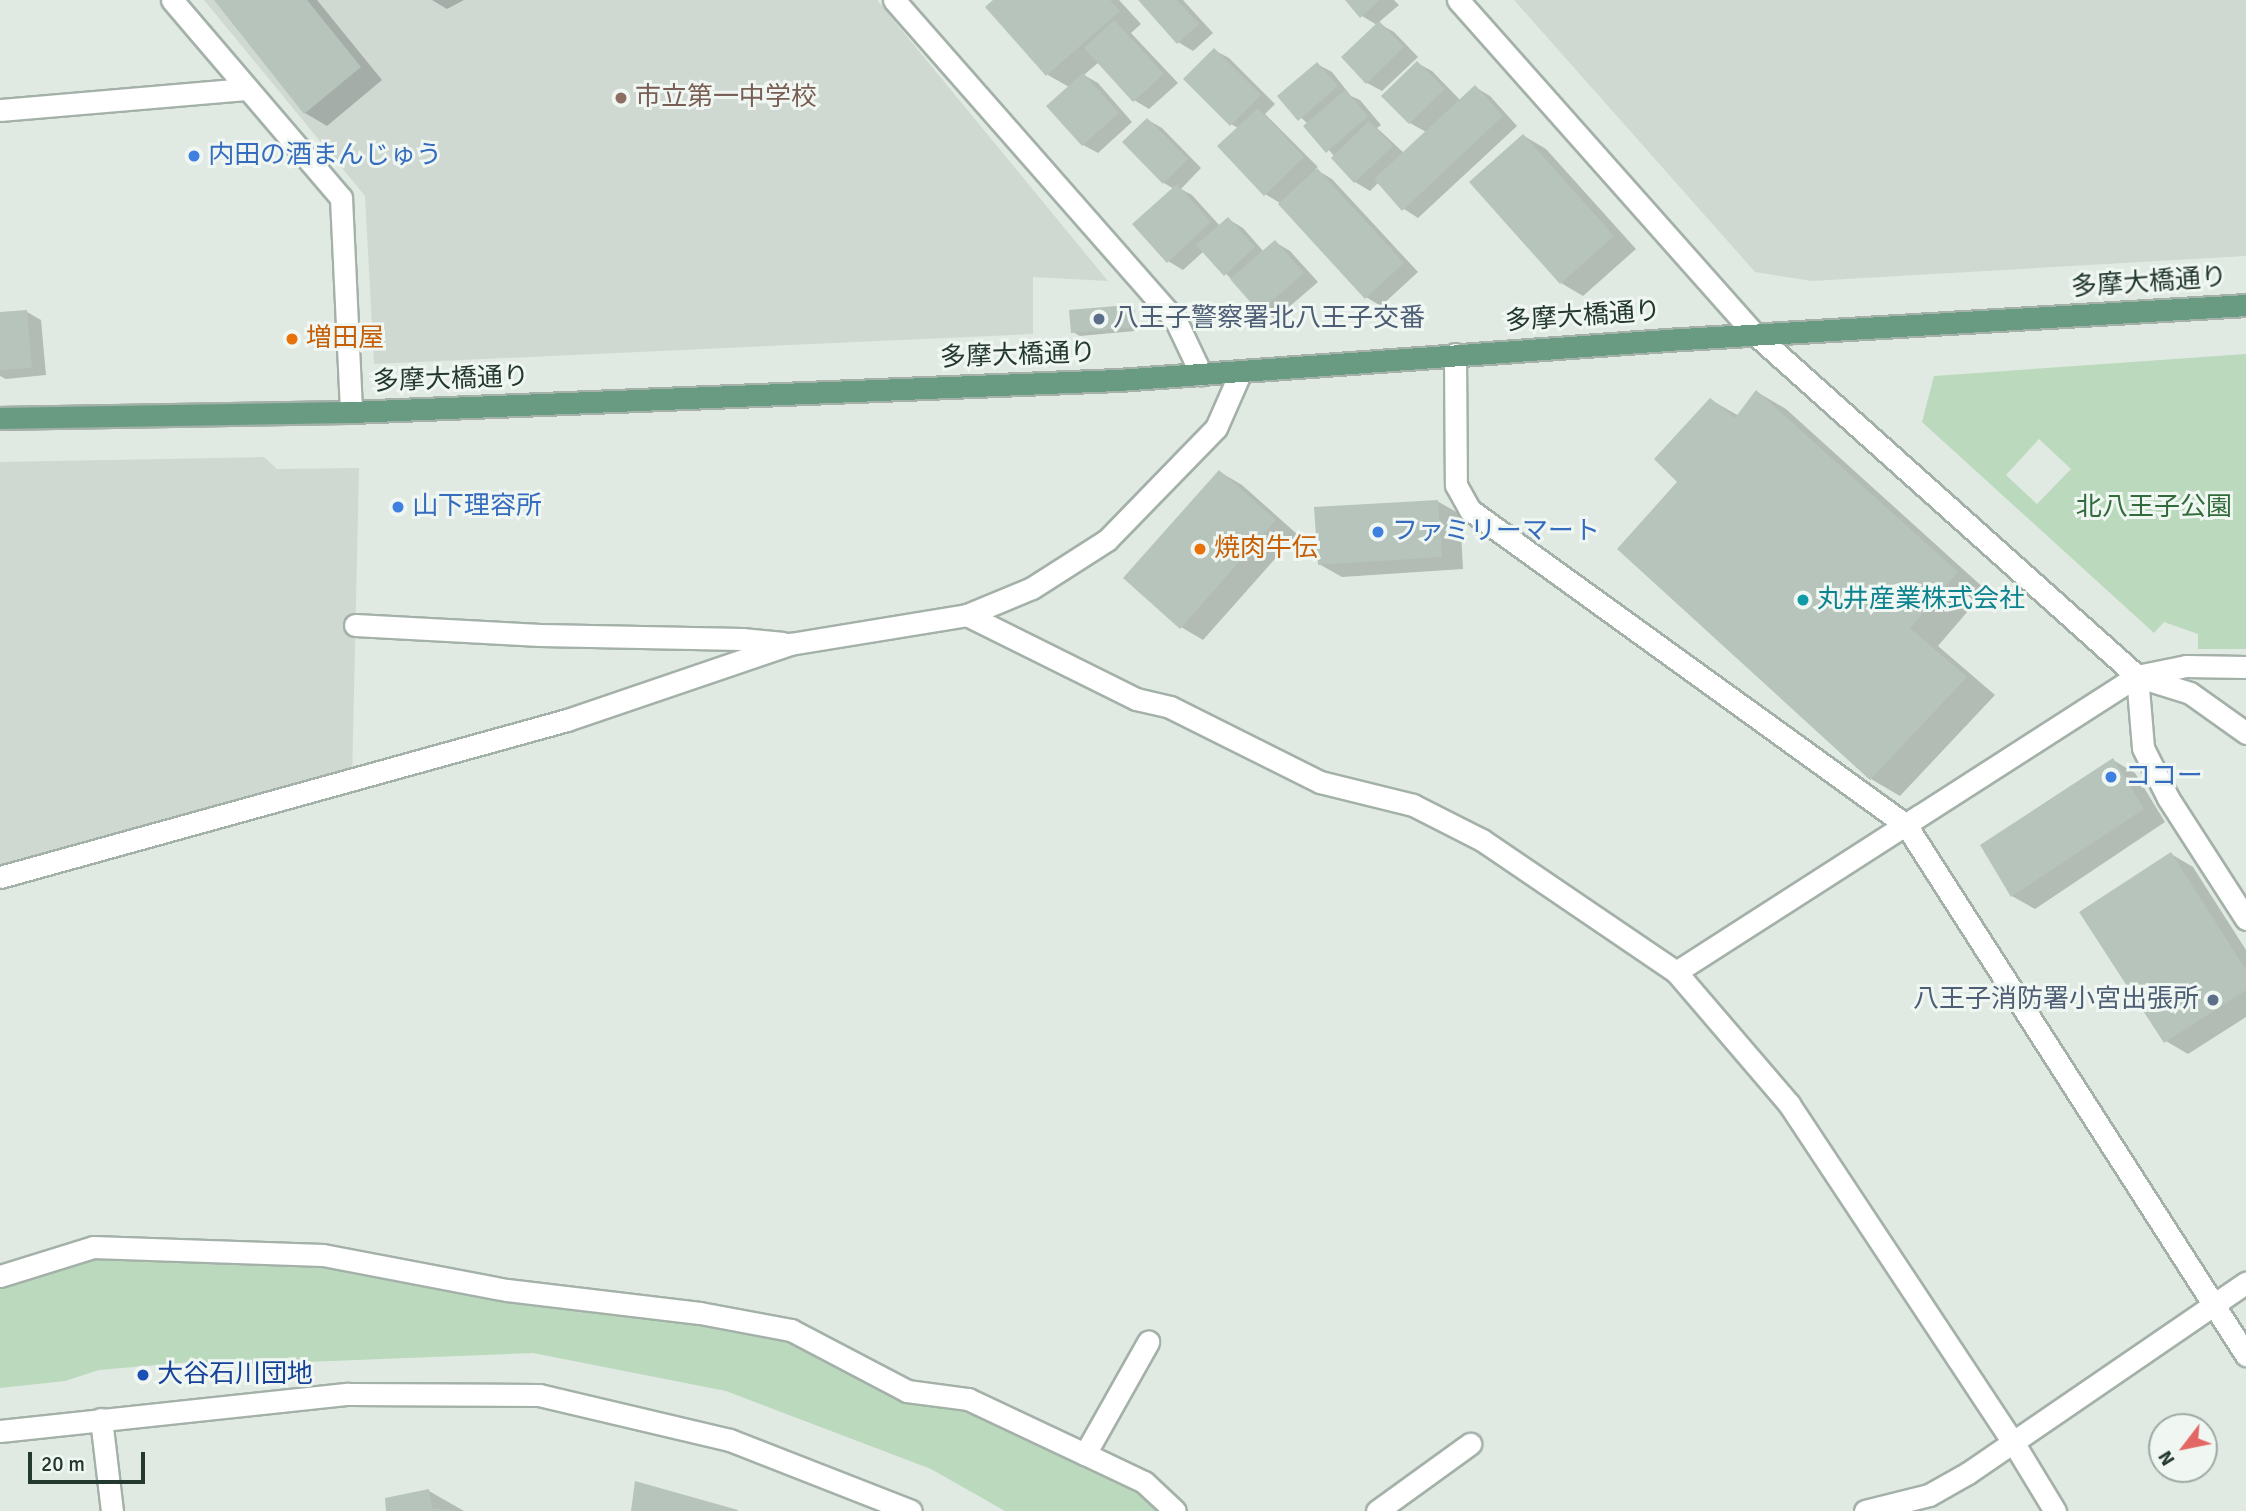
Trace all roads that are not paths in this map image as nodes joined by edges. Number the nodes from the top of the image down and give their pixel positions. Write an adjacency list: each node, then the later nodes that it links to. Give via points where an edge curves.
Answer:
1 (172, 0): 4 (street)
2 (894, 0): 10 (street, via 1176,321)
3 (1458, 0): 7 (street)
4 (244, 89): 5 (street); 11 (street, via 341,198)
5 (0, 110)
6 (2246, 305): 7 (main road, 多摩大橋通り)
7 (1755, 334): 8 (main road, 多摩大橋通り); 17 (street)
8 (1455, 354): 9 (main road, 多摩大橋通り); 19 (street, via 1456,485 1470,510)
9 (1241, 371): 10 (main road, 多摩大橋通り); 13 (street, via 1216,428 1107,540 1032,588)
10 (1201, 374): 11 (main road, 多摩大橋通り)
11 (351, 412): 12 (main road, 多摩大橋通り)
12 (0, 418)
13 (967, 615): 15 (street); 22 (street, via 1136,699 1170,707 1320,782 1413,805 1482,840)
14 (355, 625): 15 (street)
15 (790, 644): 20 (street, via 567,720)
16 (2246, 667): 17 (street, via 2186,666)
17 (2137, 676): 18 (street, via 2190,693); 19 (street); 21 (street, via 2143,748 2168,798)
18 (2246, 733)
19 (1906, 825): 22 (street); 25 (street)
20 (0, 877)
21 (2246, 919)
22 (1676, 972): 30 (street, via 1789,1104)
23 (0, 1276): 32 (street, via 93,1247 323,1255 507,1290 700,1313 792,1330 907,1391 968,1399)
24 (2246, 1283): 25 (street)
25 (2212, 1304): 27 (street); 30 (street)
26 (1148, 1342): 32 (street)
27 (2246, 1355)
28 (101, 1419): 29 (street); 33 (street); 34 (street, via 348,1394 538,1395 730,1440)
29 (0, 1431)
30 (2013, 1442): 37 (street, via 1929,1495); 38 (street)
31 (1470, 1444): 36 (street)
32 (1085, 1454): 35 (street, via 1143,1482)
33 (112, 1511)
34 (911, 1511)
35 (1175, 1511)
36 (1377, 1511)
37 (1865, 1511)
38 (2054, 1511)

